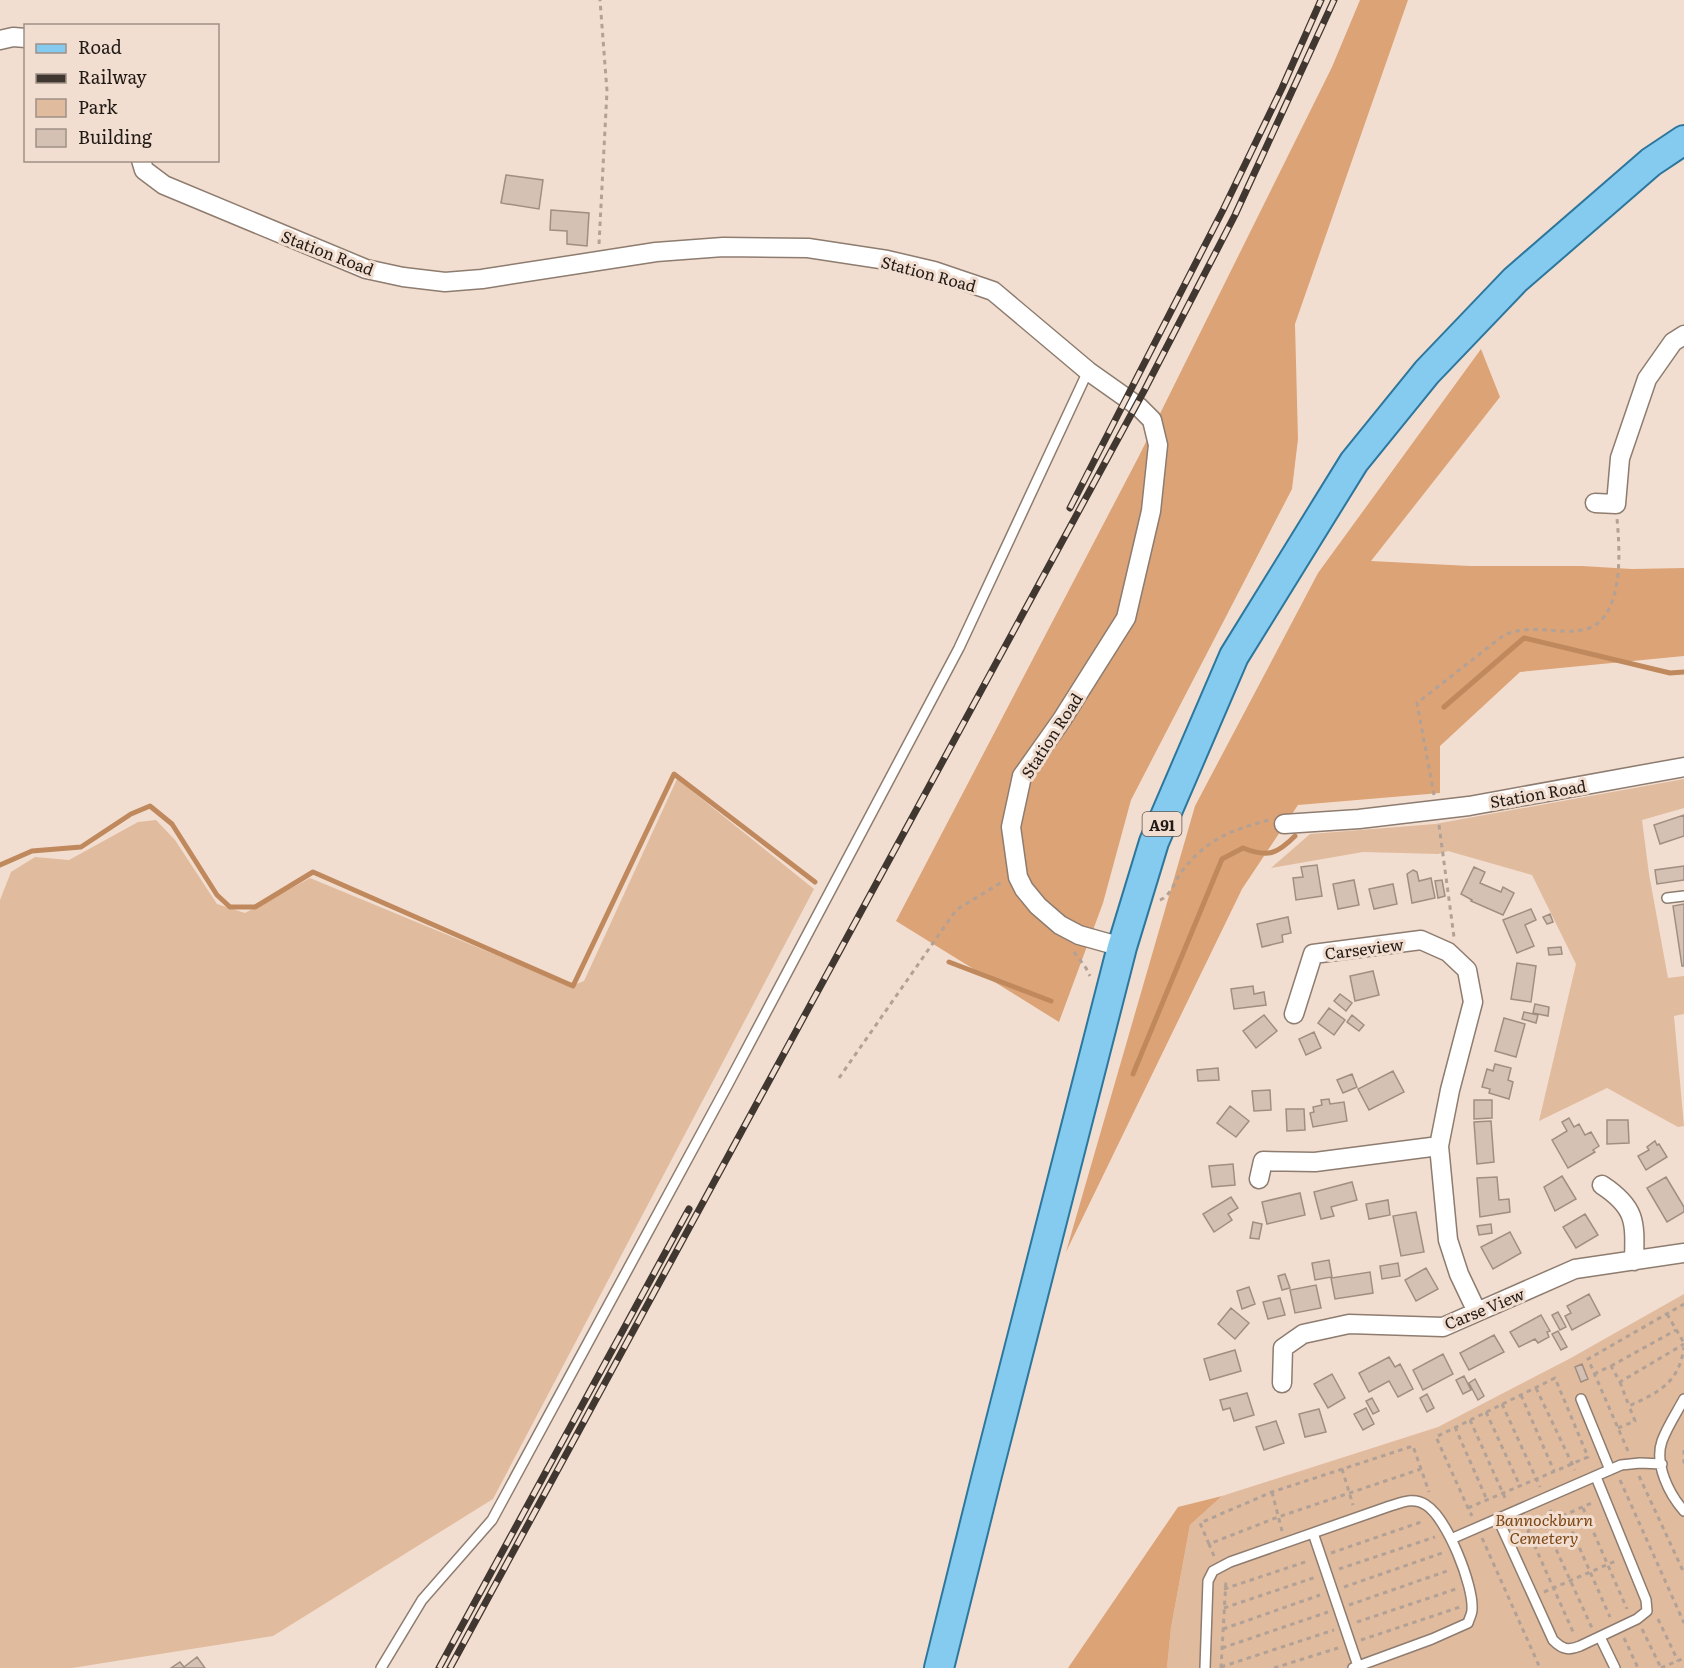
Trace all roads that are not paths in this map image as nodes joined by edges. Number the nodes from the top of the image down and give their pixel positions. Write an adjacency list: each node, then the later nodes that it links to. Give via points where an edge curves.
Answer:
1 (24, 38): 2 (street)
2 (0, 40)
3 (1684, 140): 12 (main road, A91, via 1651,162 1515,279 1427,372 1354,462 1234,656 1154,842)
4 (142, 162): 6 (street, Station Road, via 144,170 164,185 366,269 403,277 445,282 482,279 599,259 734,247 808,248 887,260 993,291)
5 (1684, 335): 7 (street, via 1673,342 1647,379 1620,458 1616,504)
6 (1088, 371): 12 (street, Station Road, via 1152,420 1158,445 1151,512 1126,618 1022,776 1011,827 1018,877 1038,906 1079,935); 32 (lane, via 959,648 492,1520 422,1600)
7 (1595, 503)
8 (1684, 767): 9 (street, Station Road, via 1480,804)
9 (1284, 824)
10 (1684, 896): 11 (lane)
11 (1667, 898)
12 (1122, 947): 33 (main road, A91)
13 (1294, 1014): 14 (street, Carseview, via 1313,954 1421,940 1448,952 1467,969 1473,1002)
14 (1439, 1146): 15 (street, via 1315,1162); 19 (street, via 1448,1239)
15 (1262, 1161)
16 (1602, 1185): 18 (street, via 1620,1197 1635,1223)
17 (1684, 1253): 18 (street, Carse View)
18 (1634, 1261): 19 (street, Carse View, via 1575,1269)
19 (1477, 1312): 20 (street, Carse View, via 1443,1327 1349,1324 1303,1334 1283,1348)
20 (1282, 1383)
21 (1581, 1399): 24 (lane)
22 (1684, 1399): 23 (lane, via 1661,1443)
23 (1662, 1464): 24 (lane, via 1620,1465); 26 (lane, via 1662,1473)
24 (1612, 1469): 25 (lane)
25 (1596, 1476): 27 (lane); 30 (lane, via 1647,1611)
26 (1684, 1511)
27 (1498, 1519): 29 (lane); 30 (lane, via 1553,1640 1561,1648 1571,1650)
28 (1312, 1533): 29 (lane, via 1409,1500 1426,1505 1443,1522); 31 (lane); 34 (lane, via 1213,1571 1208,1581)
29 (1452, 1539): 31 (lane, via 1468,1585 1472,1610 1468,1623)
30 (1598, 1637): 35 (lane)
31 (1355, 1667)
32 (381, 1668)
33 (939, 1668)
34 (1205, 1668)
35 (1615, 1668)

